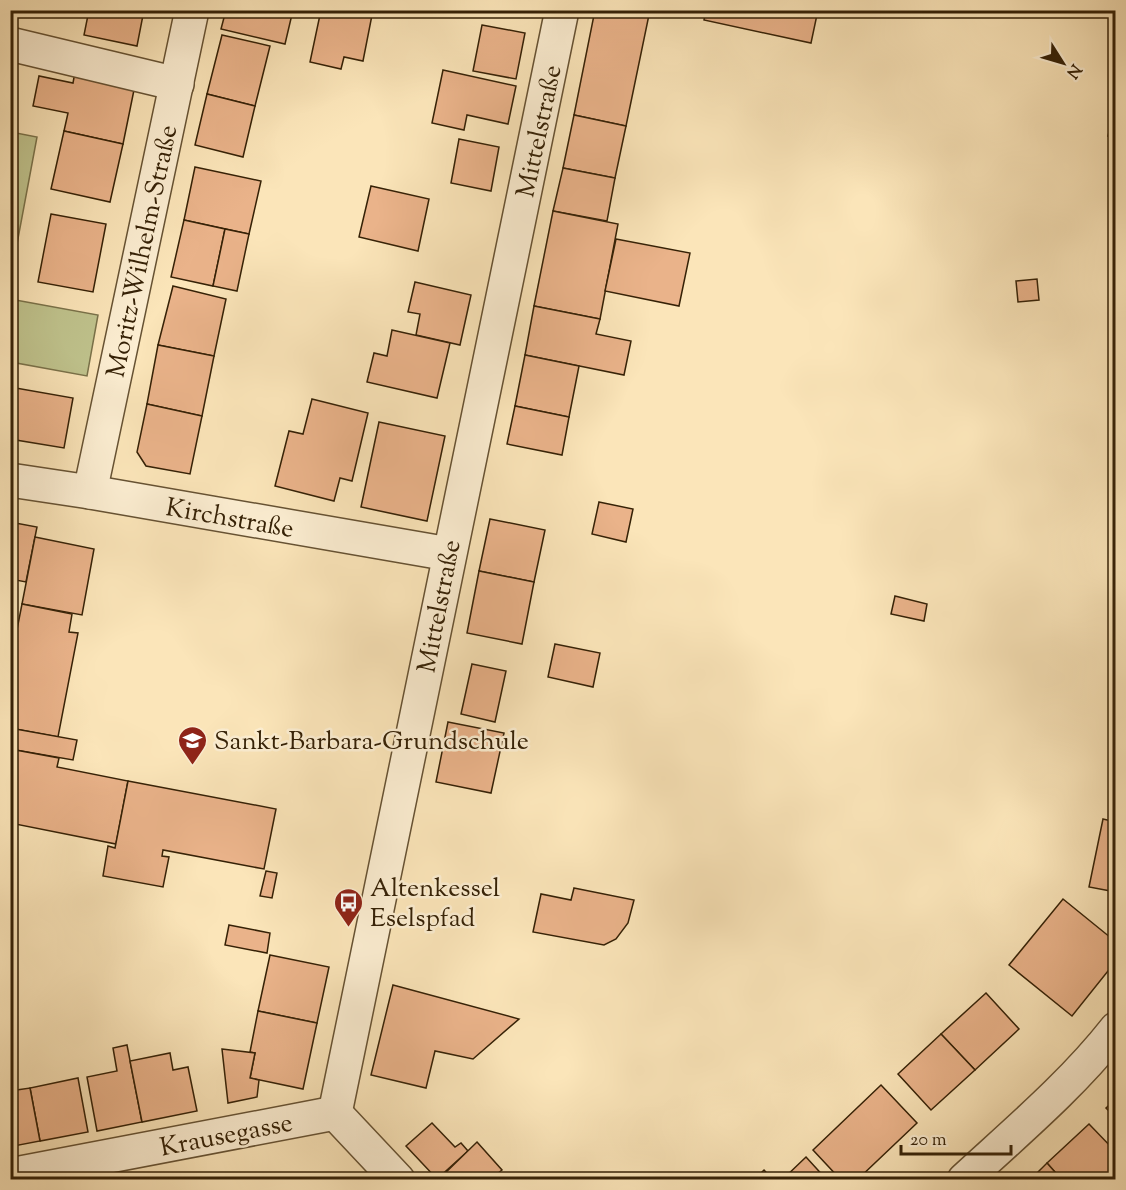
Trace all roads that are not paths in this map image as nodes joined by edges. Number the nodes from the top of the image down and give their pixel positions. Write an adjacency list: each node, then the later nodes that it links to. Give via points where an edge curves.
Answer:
1 (192, 10): 4 (street, Moritz-Wilhelm-Straße)
2 (562, 10): 7 (street, Mittelstraße)
3 (10, 44): 4 (street)
4 (177, 84): 6 (street, Moritz-Wilhelm-Straße)
5 (10, 480): 6 (street, Kirchstraße)
6 (90, 492): 7 (street, Kirchstraße)
7 (449, 554): 9 (street, Mittelstraße)
8 (1116, 1029): 12 (street, via 1051,1099)
9 (335, 1113): 10 (street, Krausegasse); 11 (street)
10 (10, 1175)
11 (398, 1179)
12 (963, 1179)

